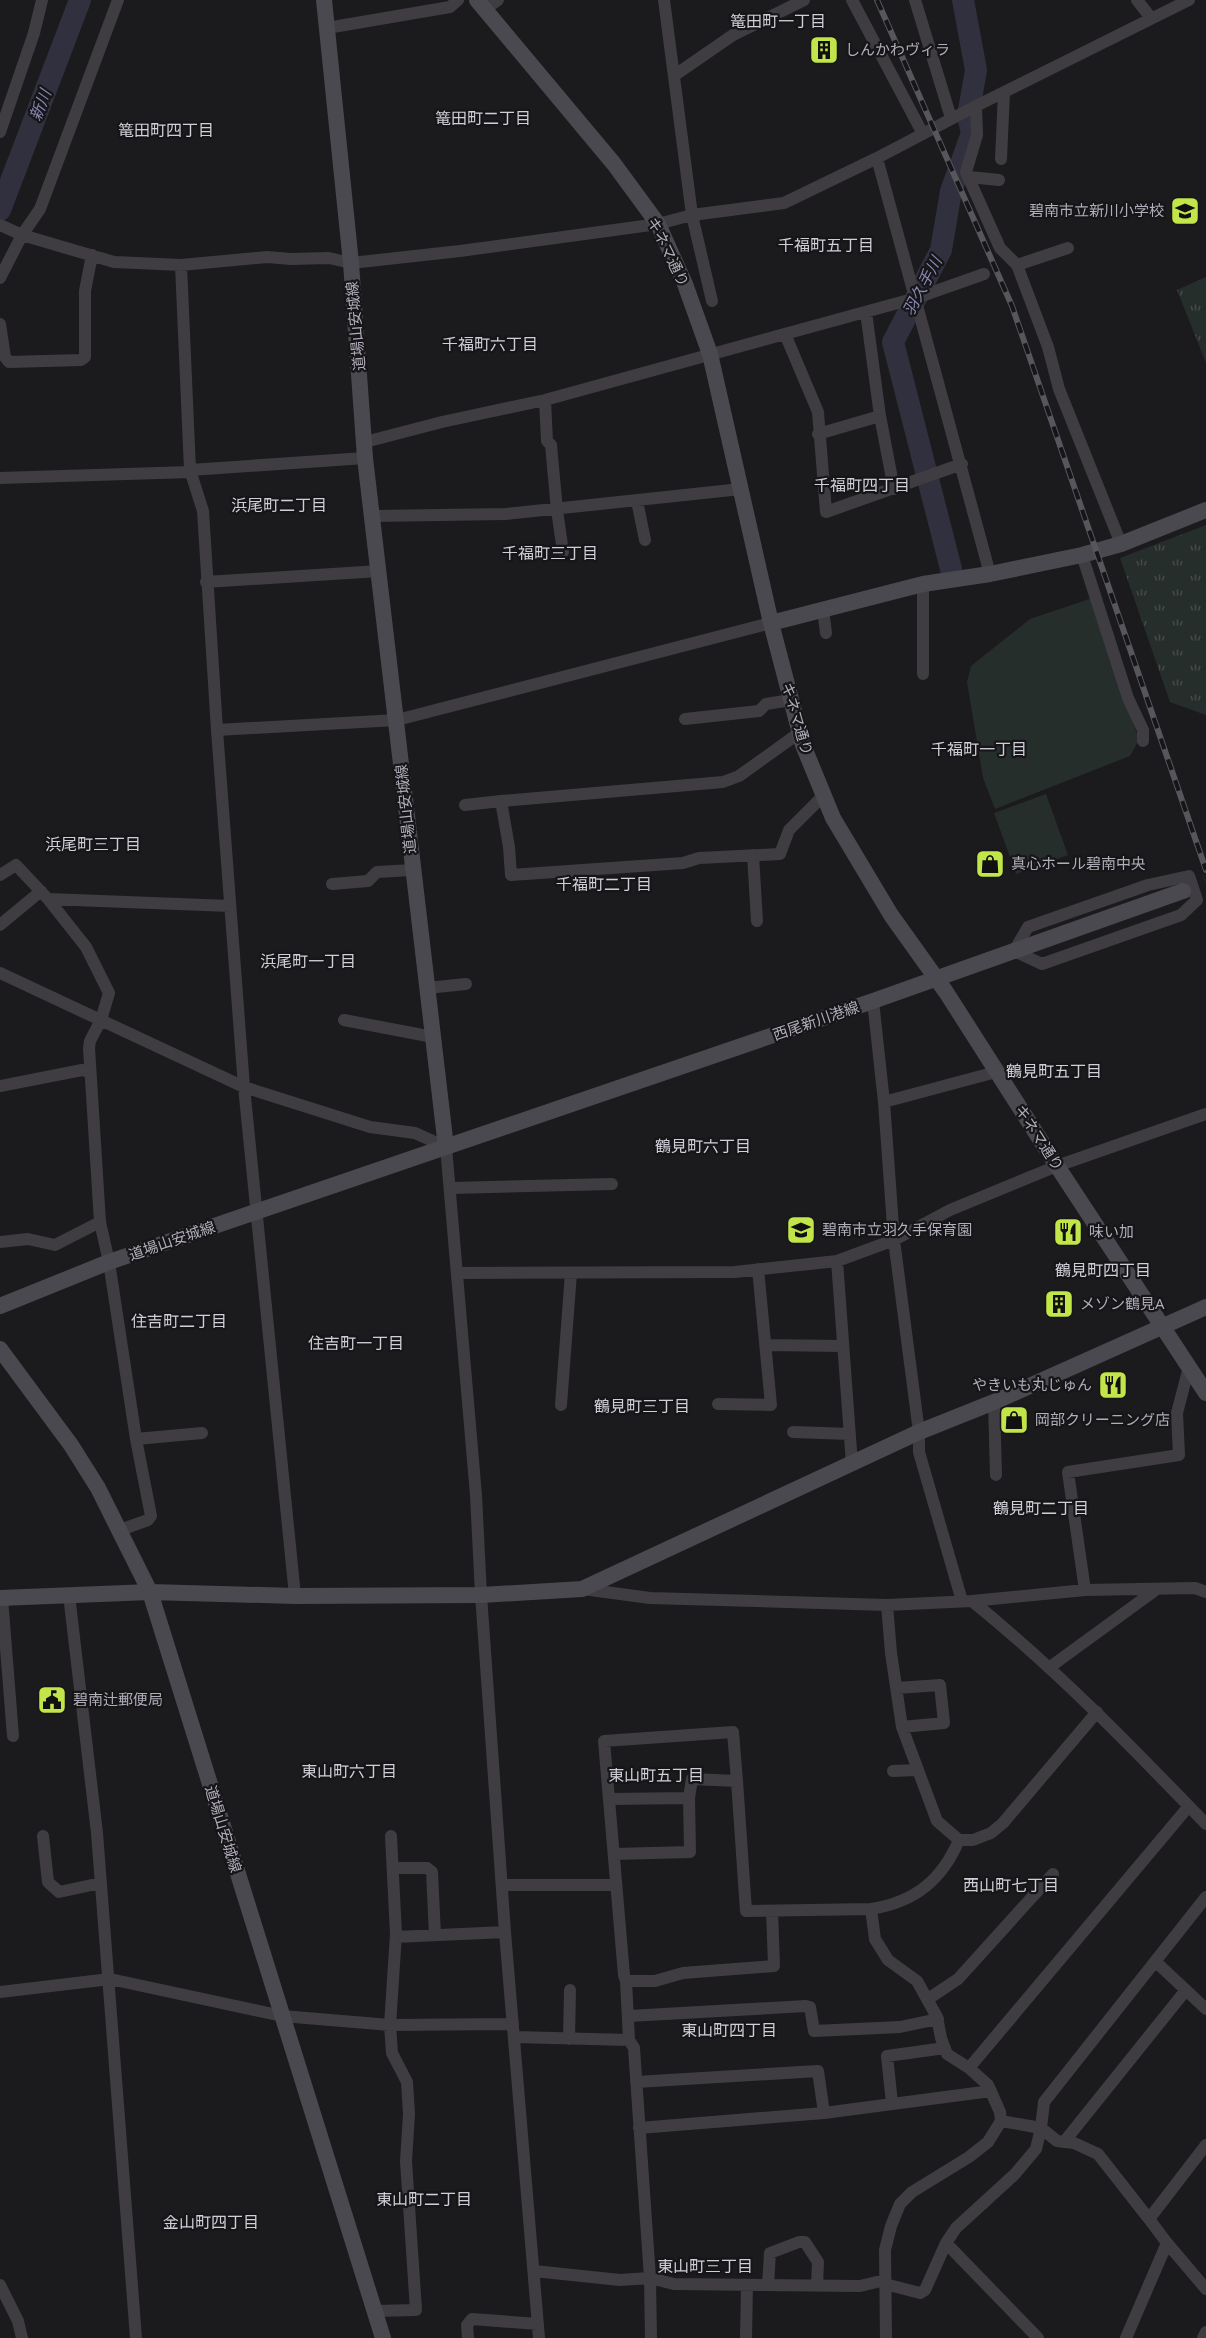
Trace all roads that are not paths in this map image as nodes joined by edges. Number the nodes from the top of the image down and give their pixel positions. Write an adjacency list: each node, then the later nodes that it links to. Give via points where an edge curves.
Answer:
1 (42, 0): 16 (street)
2 (118, 0): 28 (street, via 40,209)
3 (324, 0): 13 (main road, 道場山安城線)
4 (458, 0): 13 (street, via 450,8)
5 (664, 0): 14 (street)
6 (804, 0): 14 (street, via 733,35)
7 (852, 0): 20 (street)
8 (915, 0): 18 (street)
9 (1137, 0): 12 (street)
10 (1189, 0): 12 (street)
11 (487, 3): 26 (main road, キネマ通り)
12 (1151, 18): 15 (street)
13 (327, 28): 31 (main road, 道場山安城線)
14 (675, 75): 25 (street)
15 (1004, 92): 17 (street); 22 (street)
16 (4, 106): 19 (street)
17 (976, 106): 18 (street); 23 (street, via 977,135 966,172)
18 (951, 118): 20 (street)
19 (0, 132)
20 (923, 134): 21 (street)
21 (877, 158): 25 (street, via 784,202); 36 (street)
22 (1001, 159)
23 (969, 177): 24 (street); 33 (street, via 1000,248)
24 (999, 180)
25 (692, 215): 26 (street); 37 (street)
26 (658, 224): 31 (street); 41 (main road, キネマ通り)
27 (0, 225): 28 (street)
28 (19, 233): 30 (street); 35 (street)
29 (1068, 248): 33 (street)
30 (92, 255): 32 (street, via 114,262); 39 (street, via 85,291 85,357 9,362)
31 (351, 263): 32 (street, via 329,258 267,257); 45 (main road, 道場山安城線)
32 (181, 265): 47 (street)
33 (1017, 265): 56 (street, via 1048,346 1059,389)
34 (984, 274): 36 (street)
35 (0, 278)
36 (916, 298): 38 (street); 46 (street)
37 (712, 301)
38 (866, 312): 40 (street); 43 (street)
39 (0, 324)
40 (785, 334): 41 (street); 44 (street, via 818,412)
41 (710, 354): 42 (street); 49 (main road, キネマ通り)
42 (545, 400): 45 (street, via 442,422); 52 (street)
43 (880, 416): 44 (street); 50 (street)
44 (818, 434): 50 (street, via 826,512)
45 (365, 450): 47 (street); 54 (main road, 道場山安城線)
46 (962, 464): 50 (street); 60 (street)
47 (190, 471): 48 (street); 61 (street, via 203,511)
48 (0, 478)
49 (741, 489): 51 (street); 64 (main road, キネマ通り)
50 (894, 489)
51 (637, 501): 52 (street); 55 (street)
52 (556, 510): 54 (street); 57 (street)
53 (1206, 510): 56 (main road)
54 (372, 516): 59 (main road, 道場山安城線)
55 (645, 540)
56 (1121, 544): 58 (main road)
57 (563, 552)
58 (1082, 555): 60 (main road); 72 (street, via 1128,698 1143,730)
59 (379, 571): 61 (street); 69 (main road, 道場山安城線)
60 (990, 574): 62 (main road)
61 (206, 582): 70 (street)
62 (923, 584): 63 (main road); 66 (street)
63 (823, 609): 64 (main road); 65 (street)
64 (771, 623): 67 (main road, キネマ通り); 69 (street)
65 (826, 633)
66 (923, 674)
67 (791, 700): 68 (street, via 766,704 759,711); 71 (main road, キネマ通り)
68 (685, 719)
69 (397, 720): 70 (street); 77 (main road, 道場山安城線)
70 (217, 730): 82 (street)
71 (800, 733): 73 (main road, キネマ通り); 74 (street, via 739,776 723,782)
72 (1143, 741)
73 (824, 795): 76 (street, via 789,830 780,854); 87 (main road, キネマ通り, via 891,915)
74 (501, 801): 75 (street); 76 (street, via 511,875)
75 (465, 805)
76 (753, 855): 83 (street)
77 (412, 870): 79 (street, via 377,872 368,881); 89 (main road, 道場山安城線)
78 (0, 875): 81 (street, via 16,864)
79 (332, 884)
80 (1183, 891): 85 (main road, 西尾新川港線)
81 (44, 895): 82 (street); 84 (street); 91 (street, via 86,947 109,993)
82 (230, 906): 97 (street)
83 (757, 921)
84 (0, 925)
85 (1014, 951): 85 (street, via 1042,964 1181,915 1197,900 1189,876 1148,885 1028,927); 87 (main road, 西尾新川港線)
86 (0, 973): 91 (street)
87 (936, 979): 90 (main road, 西尾新川港線); 95 (main road, キネマ通り)
88 (466, 984): 89 (street)
89 (427, 988): 93 (main road, 道場山安城線)
90 (873, 1001): 98 (street); 100 (main road, 西尾新川港線)
91 (101, 1020): 94 (street, via 90,1041); 97 (street)
92 (344, 1020): 93 (street)
93 (433, 1037): 100 (main road, 道場山安城線)
94 (89, 1072): 96 (street, via 82,1070); 105 (street)
95 (996, 1072): 98 (street); 101 (main road, キネマ通り)
96 (0, 1086)
97 (244, 1087): 100 (street, via 370,1127 415,1133); 104 (street)
98 (884, 1102): 106 (street)
99 (1206, 1114): 101 (street)
100 (446, 1147): 103 (street); 104 (main road, 道場山安城線)
101 (1056, 1166): 106 (street, via 950,1210); 115 (main road, キネマ通り)
102 (612, 1184): 103 (street)
103 (451, 1188): 111 (street)
104 (257, 1212): 109 (main road, 道場山安城線); 139 (street)
105 (100, 1222): 107 (street, via 55,1245 28,1239); 109 (street)
106 (894, 1240): 108 (street); 125 (street)
107 (0, 1242)
108 (837, 1261): 110 (street); 117 (street)
109 (109, 1262): 113 (main road, 道場山安城線); 128 (street)
110 (758, 1269): 112 (street); 116 (street)
111 (458, 1273): 112 (street); 137 (street)
112 (571, 1273): 123 (street)
113 (0, 1306)
114 (1206, 1307): 115 (main road)
115 (1162, 1326): 119 (main road, キネマ通り); 121 (main road)
116 (765, 1345): 117 (street); 122 (street, via 771,1405)
117 (842, 1346): 127 (street)
118 (0, 1349): 131 (main road, 道場山安城線, via 71,1445)
119 (1189, 1367): 120 (main road, キネマ通り); 134 (street, via 1177,1413 1179,1455 1068,1472)
120 (1206, 1393)
121 (994, 1402): 125 (main road); 130 (street)
122 (718, 1404)
123 (561, 1406)
124 (793, 1432): 127 (street)
125 (919, 1432): 129 (main road); 141 (street, via 919,1452)
126 (202, 1433): 128 (street)
127 (850, 1434): 129 (street)
128 (136, 1439): 131 (street, via 151,1516)
129 (852, 1464): 132 (main road)
130 (996, 1475)
131 (120, 1530): 135 (main road, 道場山安城線)
132 (582, 1589): 137 (main road); 142 (street, via 650,1598)
133 (1157, 1589): 134 (street); 136 (street, via 1195,1588); 143 (street)
134 (1085, 1590): 141 (street)
135 (150, 1592): 138 (main road); 139 (main road); 178 (main road, 道場山安城線)
136 (1206, 1592)
137 (481, 1594): 139 (main road); 162 (street)
138 (69, 1595): 140 (main road); 161 (street)
139 (295, 1596)
140 (1, 1598): 147 (street)
141 (967, 1601): 142 (street); 143 (street, via 1025,1643)
142 (887, 1605): 144 (street)
143 (1050, 1667): 145 (street)
144 (897, 1688): 146 (street); 146 (street, via 940,1685 944,1723)
145 (1097, 1712): 153 (street); 157 (street, via 1003,1823 973,1840)
146 (902, 1727): 148 (street)
147 (13, 1736)
148 (916, 1770): 149 (street); 157 (street, via 936,1821)
149 (893, 1771)
150 (737, 1781): 151 (street, via 692,1779); 152 (street, via 733,1732 608,1739 604,1741); 166 (street, via 746,1911)
151 (689, 1798): 152 (street); 158 (street, via 690,1852)
152 (610, 1799): 158 (street)
153 (1189, 1806): 154 (street); 187 (street)
154 (1206, 1824)
155 (44, 1836): 161 (street, via 48,1882 59,1892)
156 (392, 1836): 159 (street)
157 (959, 1840): 165 (street, via 951,1860 914,1896)
158 (614, 1854): 163 (street)
159 (394, 1868): 168 (street, via 427,1868 432,1872); 169 (street)
160 (1053, 1874): 176 (street, via 958,1979)
161 (101, 1883): 171 (street)
162 (502, 1885): 163 (street); 167 (street)
163 (616, 1885): 172 (street)
164 (1206, 1897): 170 (street)
165 (871, 1909): 166 (street); 176 (street, via 875,1939 888,1960 917,1981)
166 (772, 1911): 172 (street, via 774,1966 683,1973 654,1981)
167 (506, 1932): 168 (street); 181 (street)
168 (435, 1935): 169 (street)
169 (396, 1938): 182 (street)
170 (1156, 1962): 174 (street); 194 (street, via 1044,2102)
171 (110, 1979): 175 (street); 178 (street); 212 (street)
172 (626, 1980): 179 (street)
173 (570, 1990): 184 (street)
174 (1186, 1990): 177 (street); 195 (street)
175 (0, 1992)
176 (928, 1999): 180 (street)
177 (1206, 2009)
178 (282, 2016): 182 (street); 208 (main road, 道場山安城線)
179 (629, 2016): 180 (street, via 806,2006 810,2007 814,2031 900,2027); 185 (street)
180 (938, 2019): 186 (street)
181 (513, 2024): 182 (street); 183 (street)
182 (390, 2025): 208 (street, via 392,2053 407,2082 406,2161 416,2310)
183 (515, 2037): 184 (street); 200 (street)
184 (569, 2038): 185 (street)
185 (628, 2040): 188 (street, via 634,2048)
186 (945, 2048): 187 (street, via 947,2054); 190 (street, via 887,2056)
187 (969, 2068): 189 (street)
188 (636, 2082): 191 (street, via 818,2072); 193 (street)
189 (991, 2091): 190 (street); 192 (street)
190 (892, 2103): 191 (street)
191 (824, 2113): 193 (street)
192 (1001, 2121): 194 (street); 202 (street, via 988,2142 900,2204 885,2250)
193 (639, 2128): 201 (street)
194 (1041, 2128): 195 (street); 198 (street, via 1036,2149 1029,2158 956,2228)
195 (1064, 2142): 197 (street, via 1098,2154)
196 (1206, 2145): 197 (street)
197 (1149, 2219): 199 (street)
198 (946, 2243): 202 (street, via 925,2290 920,2293); 219 (street)
199 (1167, 2243): 207 (street); 220 (street)
200 (534, 2271): 201 (street, via 620,2280); 209 (street)
201 (650, 2278): 203 (street, via 674,2284); 216 (street)
202 (885, 2282): 206 (street); 218 (street)
203 (747, 2284): 205 (street); 217 (street)
204 (0, 2285): 211 (street)
205 (768, 2285): 206 (street); 206 (street, via 770,2253 805,2242 818,2262)
206 (817, 2286)
207 (1206, 2289)
208 (375, 2310): 213 (main road, 道場山安城線)
209 (538, 2324): 214 (street, via 472,2319 467,2325); 215 (street)
210 (1206, 2332): 221 (street)
211 (22, 2338)
212 (136, 2338)
213 (383, 2338)
214 (468, 2338)
215 (539, 2338)
216 (651, 2338)
217 (746, 2338)
218 (886, 2338)
219 (1038, 2338)
220 (1126, 2338)
221 (1203, 2338)

